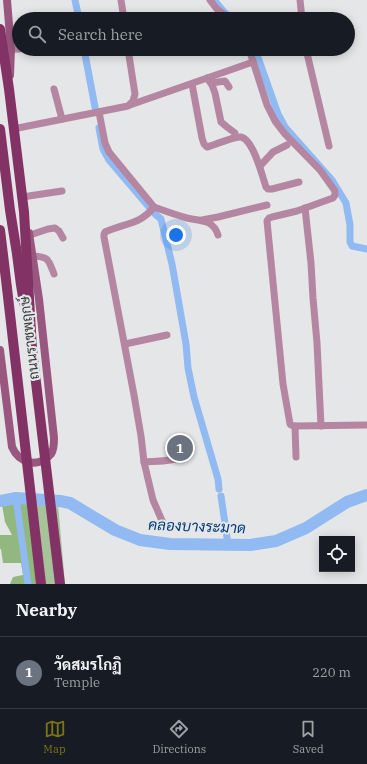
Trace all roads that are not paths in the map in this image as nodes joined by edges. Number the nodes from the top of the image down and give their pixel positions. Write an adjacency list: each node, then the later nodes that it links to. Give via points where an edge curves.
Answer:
1 (7, 0): 9 (main road)
2 (121, 0): 5 (street)
3 (210, 0): 6 (street)
4 (300, 0): 7 (street)
5 (123, 12)
6 (220, 12)
7 (301, 12)
8 (0, 29): 18 (main road, ถนนราชพฤกษ์)
9 (12, 31)
10 (14, 56): 18 (main road)
11 (129, 56): 20 (street, via 135,94 133,102)
12 (251, 56): 14 (street)
13 (308, 56): 27 (street)
14 (253, 62): 15 (street); 34 (street, via 275,121 335,190 333,198)
15 (209, 81): 16 (street); 17 (street, via 225,81); 25 (street, via 215,92 222,122)
16 (192, 84): 20 (street); 25 (street, via 204,144 207,147)
17 (229, 88)
18 (9, 89): 24 (main road, ถนนราชพฤกษ์)
19 (54, 90): 22 (street)
20 (128, 106): 21 (street)
21 (99, 112): 22 (street); 33 (street, via 109,152)
22 (62, 119): 24 (street)
23 (0, 129): 44 (main road, via 21,285)
24 (13, 129): 31 (main road, ถนนราชพฤกษ์)
25 (235, 137): 28 (street, via 246,140)
26 (287, 145): 28 (street, via 272,152)
27 (328, 146)
28 (260, 166): 29 (street, via 268,189)
29 (299, 182)
30 (62, 191): 31 (street)
31 (22, 197): 35 (main road, ถนนราชพฤกษ์)
32 (267, 205): 36 (street)
33 (154, 207): 36 (street); 45 (street, via 143,218 104,234)
34 (305, 208): 48 (street, via 269,218 267,221 283,384 290,424); 49 (street, via 317,343)
35 (24, 212): 38 (main road, ถนนราชพฤกษ์); 44 (main road, ถนนราชพฤกษ์)
36 (202, 220): 39 (street, via 215,228)
37 (0, 230): 54 (main road, ถนนราชพฤกษ์, bridge)
38 (30, 235): 40 (street, via 55,228); 41 (main road, ถนนราชพฤกษ์)
39 (218, 235)
40 (63, 238)
41 (33, 256): 42 (street, via 47,259); 46 (main road, ถนนราชพฤกษ์, via 54,438 52,453 41,461 31,463 24,460 18,457 12,447)
42 (54, 274)
43 (167, 335): 45 (street)
44 (32, 344): 55 (main road, ถนนราชพฤกษ์, bridge)
45 (125, 344): 52 (street)
46 (0, 350)
47 (367, 425): 49 (street)
48 (295, 426): 49 (street); 51 (street)
49 (321, 426)
50 (184, 437): 52 (street, via 184,456)
51 (296, 457)
52 (144, 462): 53 (street, via 153,500)
53 (163, 524)
54 (41, 584)
55 (60, 584)

